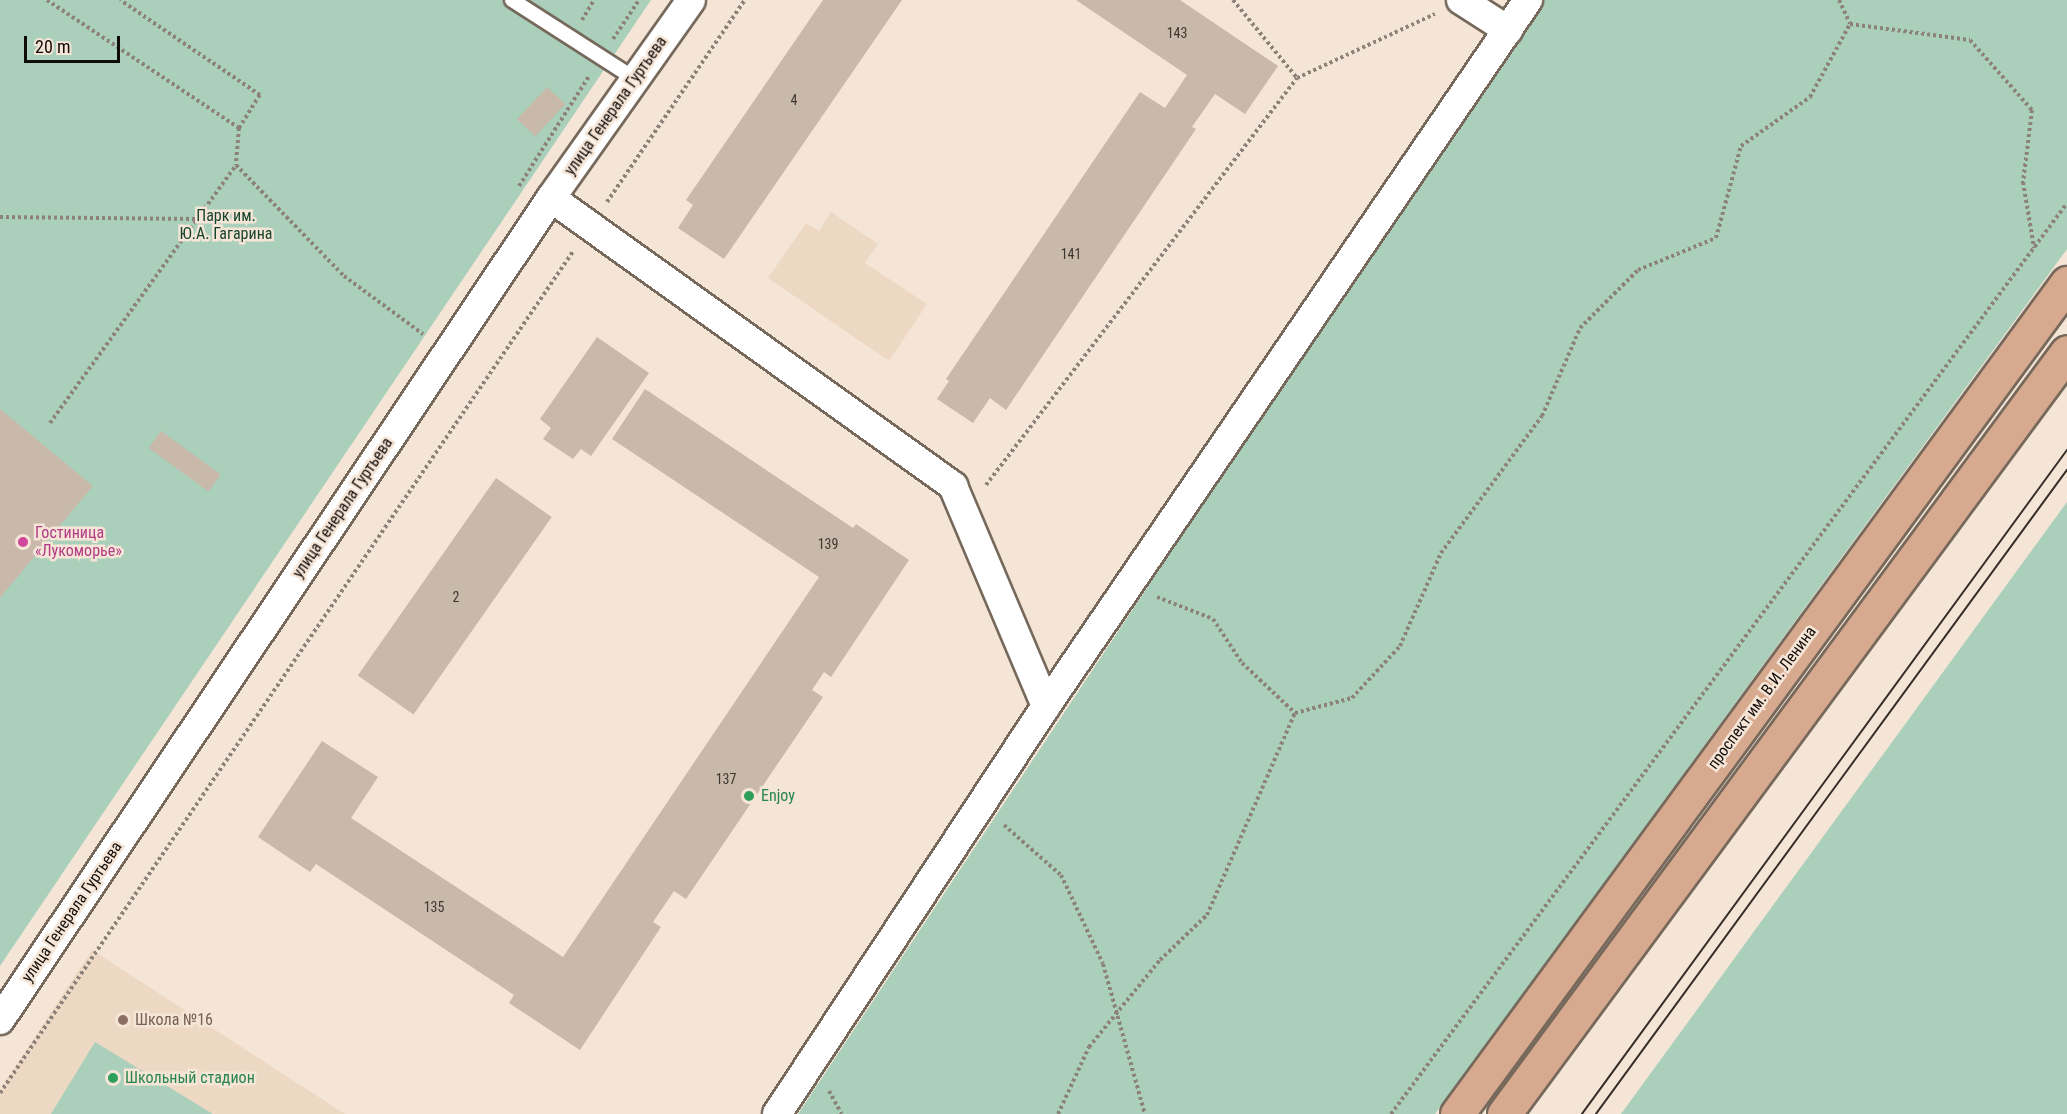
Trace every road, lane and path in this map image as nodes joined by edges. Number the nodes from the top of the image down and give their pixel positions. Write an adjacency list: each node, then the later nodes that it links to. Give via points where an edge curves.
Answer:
1 (47, 0): 16 (path)
2 (120, 0): 16 (path, via 260,95)
3 (512, 0): 15 (lane)
4 (639, 0): 13 (path)
5 (691, 0): 15 (street, улица Генерала Гуртьева)
6 (745, 0): 22 (path)
7 (1233, 0): 14 (path)
8 (1528, 0): 12 (street)
9 (1839, 0): 11 (path)
10 (1451, 5): 12 (street); 14 (path)
11 (1850, 24): 23 (path, via 1970,40 2032,110 2023,182); 31 (path, via 1810,97 1741,146 1716,238 1638,270 1580,328 1542,416 1441,553 1400,646 1352,698)
12 (1508, 30): 29 (street)
13 (610, 43)
14 (1296, 78): 28 (path)
15 (635, 79): 18 (street, улица Генерала Гуртьева)
16 (239, 128): 17 (path)
17 (236, 165): 21 (path); 26 (path, via 344,276)
18 (551, 198): 22 (street); 26 (street, улица Генерала Гуртьева)
19 (2067, 203): 23 (path)
20 (0, 217): 21 (path)
21 (197, 219): 27 (path)
22 (591, 226): 28 (street, via 953,486); 35 (path)
23 (2034, 248): 39 (path)
24 (2067, 283): 40 (main road, проспект им. В.И. Ленина)
25 (2067, 352): 41 (main road)
26 (447, 353): 34 (street, улица Генерала Гуртьева)
27 (50, 423)
28 (965, 514): 30 (street)
29 (1128, 585): 30 (street); 31 (path, via 1213,619 1242,663)
30 (1046, 706): 36 (street)
31 (1295, 712): 33 (path, via 1207,915 1160,960)
32 (1002, 824): 33 (path, via 1061,875 1103,964)
33 (1116, 1015): 37 (path, via 1089,1047); 38 (path)
34 (0, 1020)
35 (0, 1093)
36 (777, 1114)
37 (1058, 1114)
38 (1145, 1114)
39 (1391, 1114)
40 (1457, 1114)
41 (1504, 1114)

